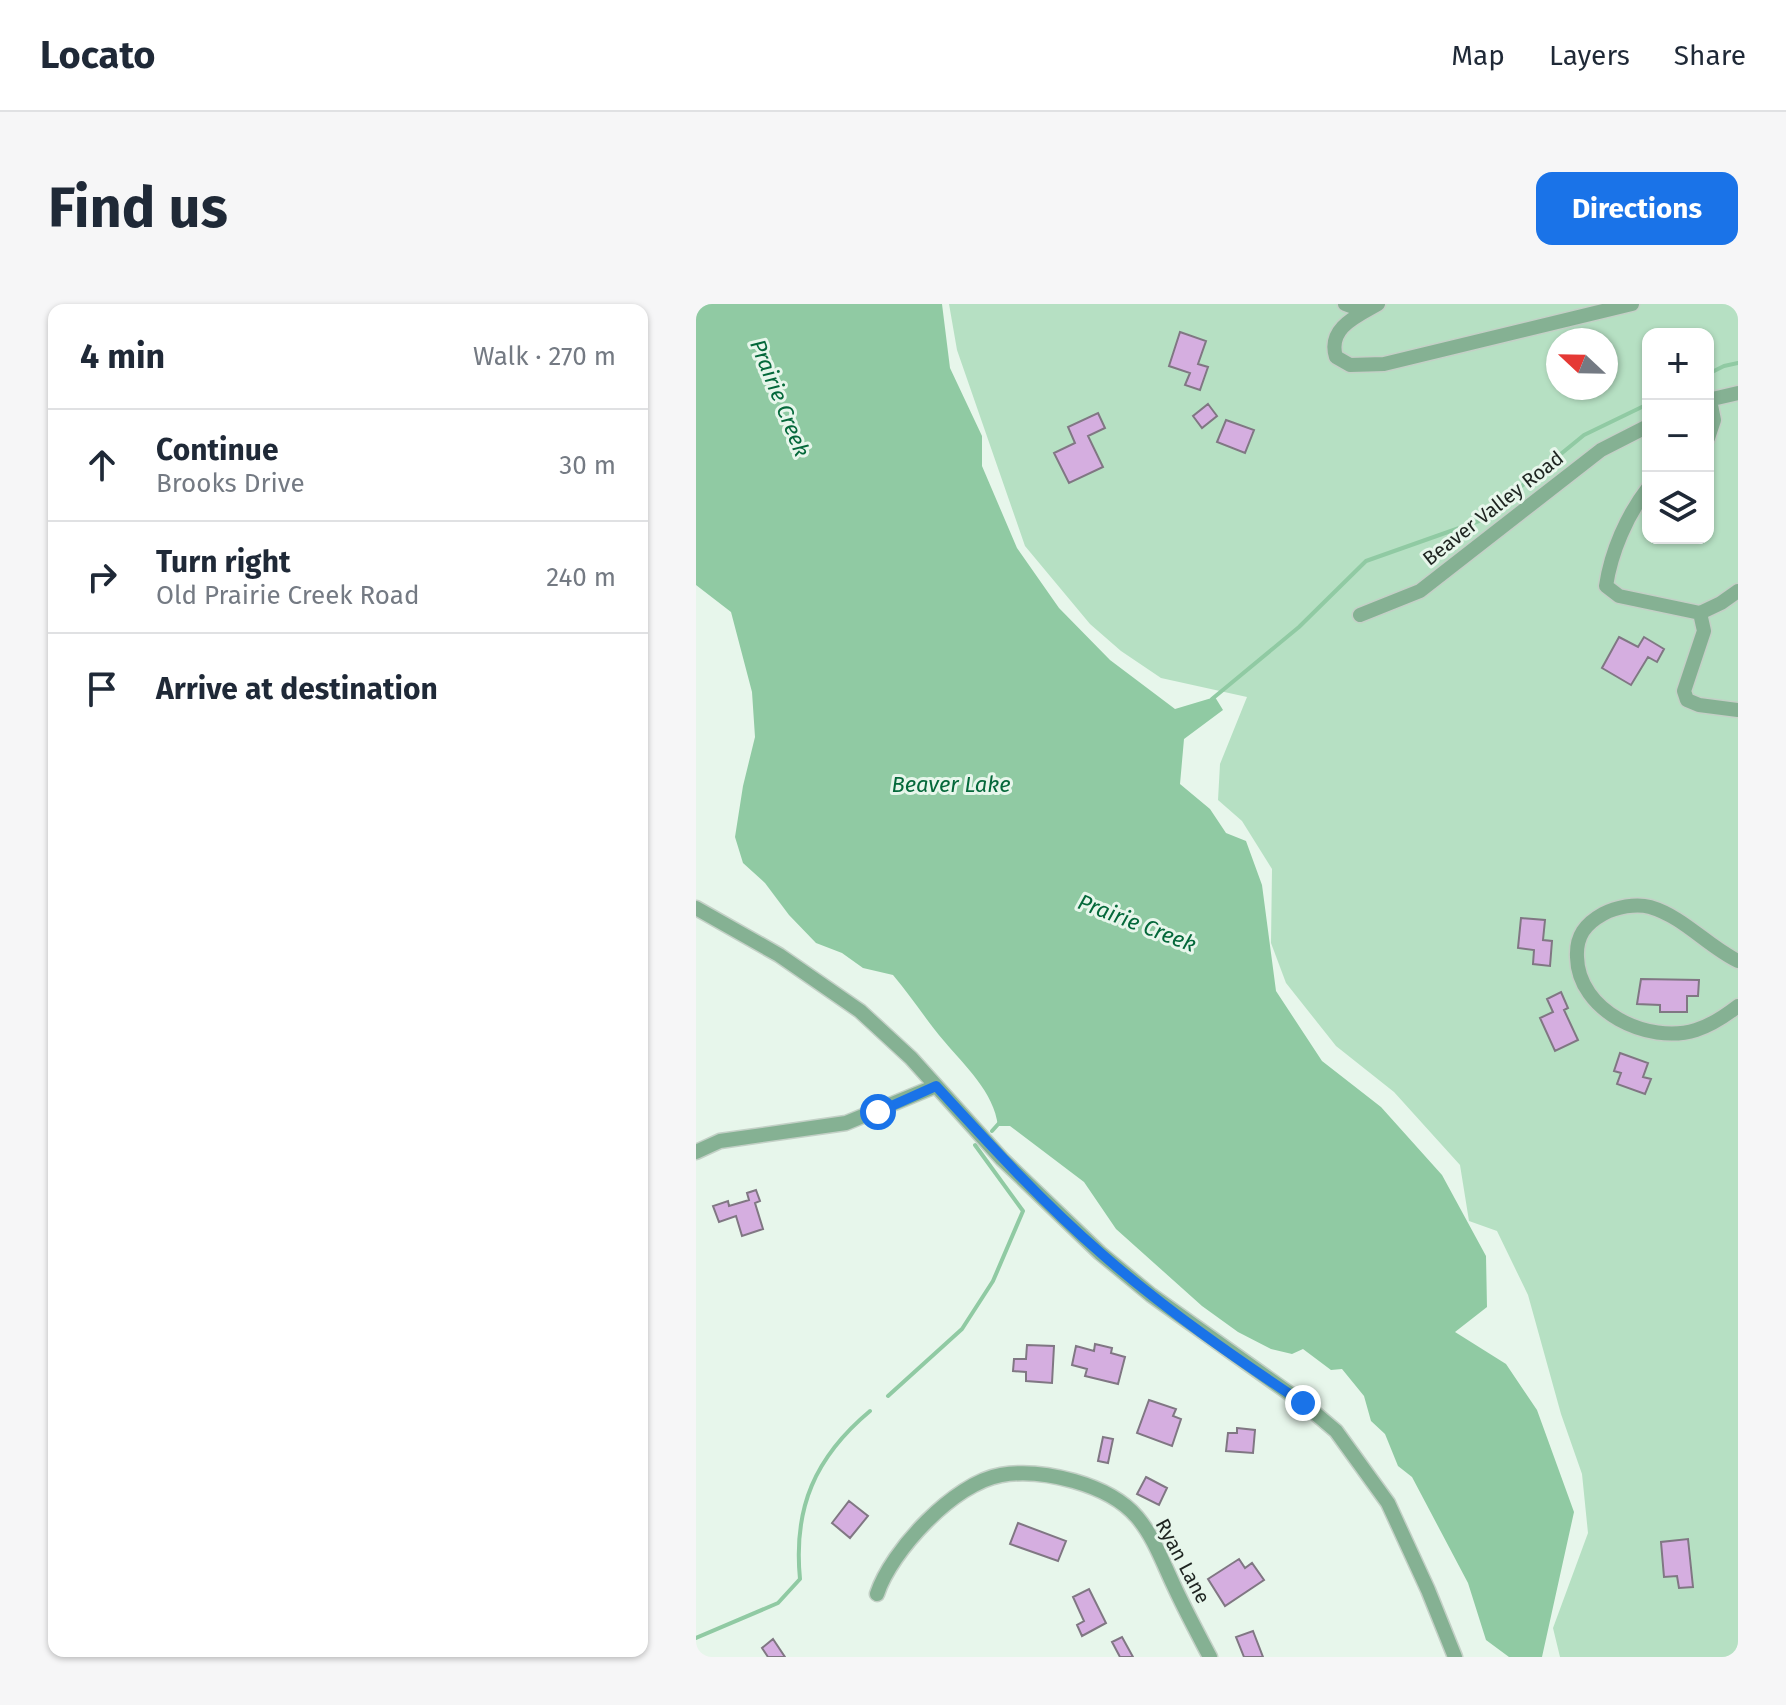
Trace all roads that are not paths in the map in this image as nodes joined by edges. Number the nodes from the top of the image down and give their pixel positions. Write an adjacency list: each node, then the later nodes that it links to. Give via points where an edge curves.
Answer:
1 (1345, 304): 3 (street)
2 (1632, 304): 3 (street, via 1384,364 1350,365 1336,357 1336,333)
3 (1371, 308)
4 (1738, 393): 5 (street)
5 (1714, 399)
6 (1642, 429): 10 (street, Beaver Valley Road, via 1601,450 1420,591)
7 (1642, 496): 9 (street, via 1610,564 1606,586 1619,596)
8 (1738, 591): 9 (street)
9 (1700, 613): 11 (street, via 1704,631 1684,691 1687,700)
10 (1360, 615)
11 (1738, 710)
12 (696, 908): 15 (street, via 779,955 860,1011)
13 (1738, 961): 14 (street, via 1648,906 1614,907 1588,923 1577,946 1577,971 1588,993 1635,1027 1664,1033 1695,1031)
14 (1738, 1006)
15 (936, 1086): 16 (street, via 846,1123 720,1141); 19 (street, via 1002,1159 1100,1253 1336,1431 1388,1503)
16 (696, 1152)
17 (877, 1594): 18 (street, Ryan Lane, via 893,1561 957,1496 1000,1475 1071,1480 1118,1500 1136,1515)
18 (1210, 1657)
19 (1455, 1657)

